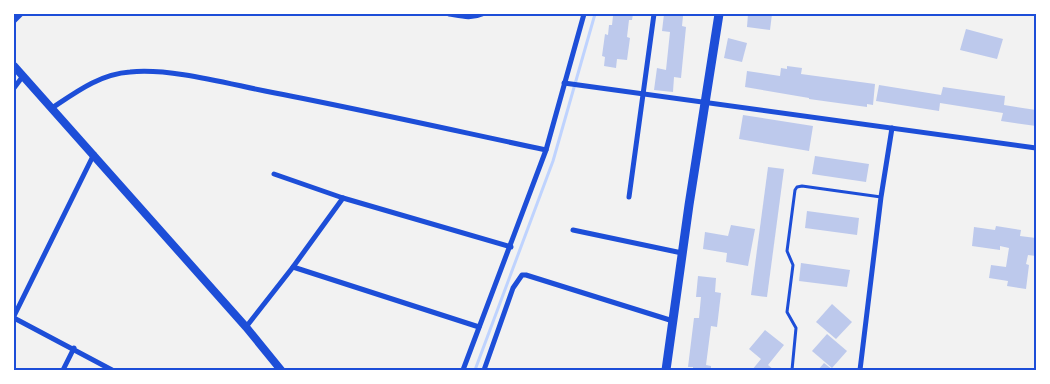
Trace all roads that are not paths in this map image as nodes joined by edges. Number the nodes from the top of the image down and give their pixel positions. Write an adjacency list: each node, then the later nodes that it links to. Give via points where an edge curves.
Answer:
1 (21, 14): 7 (street)
2 (449, 14): 3 (street, via 475,17)
3 (482, 14)
4 (584, 14): 10 (street)
5 (654, 14): 12 (street)
6 (719, 14): 13 (main road)
7 (14, 21)
8 (14, 66): 9 (street)
9 (24, 76): 11 (street); 14 (street)
10 (564, 83): 12 (street); 17 (street)
11 (14, 88)
12 (642, 94): 13 (street); 21 (street)
13 (705, 102): 15 (street); 25 (main road)
14 (52, 108): 17 (street, via 83,87 108,76 148,72 245,87); 18 (street)
15 (892, 128): 16 (street); 20 (street)
16 (1036, 148)
17 (546, 150): 24 (street)
18 (94, 154): 27 (street); 29 (street)
19 (274, 174): 22 (street)
20 (881, 196): 38 (lane, via 802,186 795,190 787,251 793,265 786,312 796,328); 39 (street)
21 (629, 197)
22 (343, 198): 24 (street); 26 (street)
23 (573, 230): 25 (street)
24 (511, 247): 30 (street)
25 (682, 253): 28 (main road)
26 (294, 267): 29 (street); 30 (street)
27 (14, 317): 31 (street)
28 (673, 321): 36 (street, via 522,275 513,288); 37 (main road)
29 (246, 327): 34 (street)
30 (479, 327): 35 (street)
31 (74, 348): 32 (street); 33 (street)
32 (63, 370)
33 (112, 370)
34 (281, 370)
35 (463, 370)
36 (484, 370)
37 (666, 370)
38 (792, 370)
39 (860, 370)

